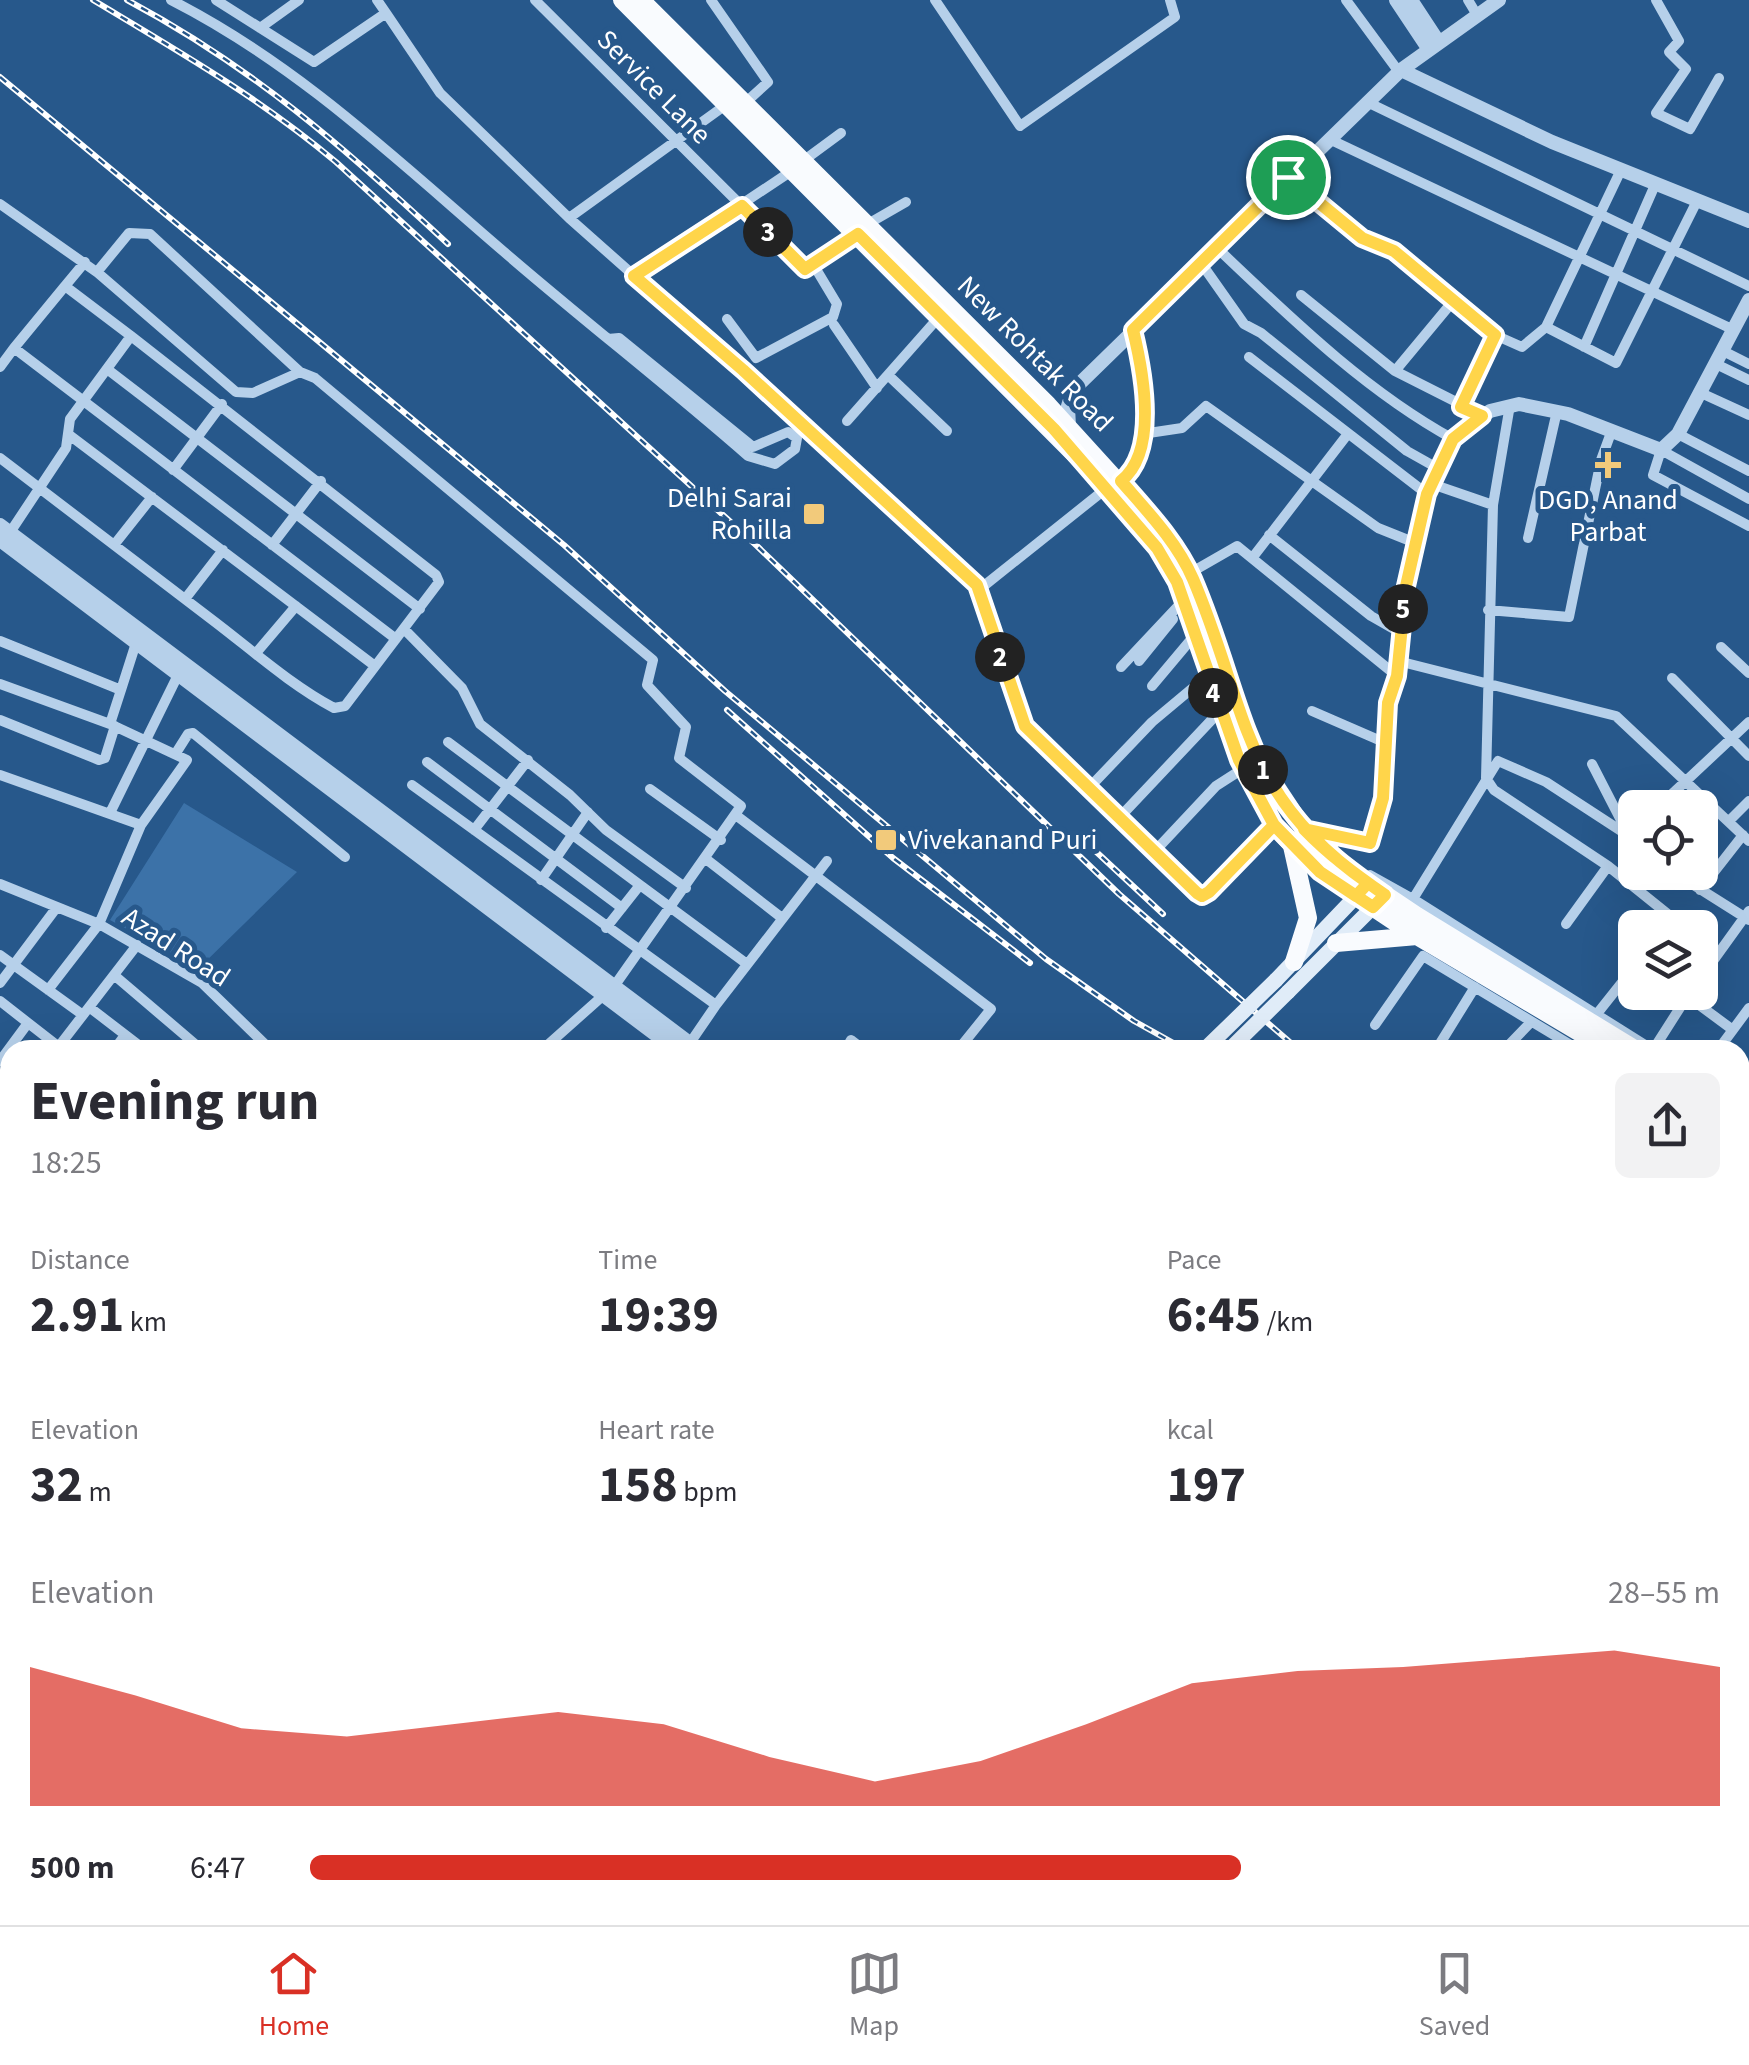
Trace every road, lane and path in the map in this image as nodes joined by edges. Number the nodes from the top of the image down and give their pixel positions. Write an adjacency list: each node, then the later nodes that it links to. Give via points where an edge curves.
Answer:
1 (171, 0): 64 (street, via 306,82)
2 (216, 0): 19 (street)
3 (299, 0): 19 (street)
4 (377, 0): 17 (street)
5 (536, 0): 27 (street, Service Lane)
6 (622, 0): 24 (main road, New Rohtak Road)
7 (642, 0): 24 (main road, New Rohtak Road)
8 (711, 0): 24 (street, via 768,82)
9 (936, 0): 10 (street, via 1020,126 1174,17)
10 (1170, 0)
11 (1346, 0): 21 (street)
12 (1396, 0): 20 (street)
13 (1412, 0): 20 (street)
14 (1468, 0): 18 (street)
15 (1499, 0): 18 (street)
16 (1656, 0): 22 (street, via 1678,41 1669,52 1686,69 1656,114 1690,129)
17 (386, 12): 19 (street, via 314,62); 37 (street, via 440,93)
18 (1477, 15): 20 (street)
19 (260, 28)
20 (1433, 44): 21 (street)
21 (1400, 71): 23 (street); 29 (street)
22 (1719, 78)
23 (1367, 102): 26 (street); 36 (street)
24 (736, 104): 27 (street); 28 (main road, New Rohtak Road)
25 (840, 134): 28 (street)
26 (1329, 139): 30 (street); 43 (street)
27 (676, 141): 35 (street, Service Lane); 37 (street)
28 (798, 166): 35 (street); 39 (main road, New Rohtak Road)
29 (1620, 172): 31 (street); 36 (street)
30 (1288, 177): 41 (street); 54 (street)
31 (1655, 185): 32 (street); 40 (street)
32 (1697, 201): 38 (street); 42 (street)
33 (906, 202): 39 (street)
34 (0, 204): 44 (street)
35 (742, 206): 46 (street, Service Lane, via 805,269); 49 (street)
36 (1596, 213): 40 (street); 43 (street)
37 (570, 218): 49 (street)
38 (1749, 221)
39 (862, 230): 46 (street); 56 (main road, New Rohtak Road); 86 (main road, New Rohtak Road)
40 (1636, 232): 42 (street); 48 (street)
41 (1217, 248): 45 (street); 94 (street, via 1360,376)
42 (1674, 250): 51 (street); 52 (street)
43 (1579, 256): 48 (street); 59 (street)
44 (85, 262): 47 (street); 50 (street)
45 (1202, 263): 60 (street); 97 (street, via 1244,324)
46 (813, 264): 57 (street, via 838,304 833,316 756,358)
47 (97, 272): 72 (street, via 236,392 253,394); 72 (street, via 128,233 150,234)
48 (1617, 273): 52 (street); 65 (street)
49 (634, 276): 119 (street)
50 (65, 286): 63 (street); 66 (street)
51 (1749, 286)
52 (1653, 290): 61 (street); 65 (street, via 1616,363)
53 (1300, 294): 73 (street)
54 (1454, 300): 62 (street); 73 (street)
55 (1749, 300): 61 (street)
56 (940, 316): 74 (street); 102 (main road, New Rohtak Road)
57 (727, 319)
58 (834, 325): 76 (street)
59 (1546, 328): 62 (street, via 1522,348); 65 (street)
60 (1133, 330): 86 (street, via 1073,390); 90 (street, via 1146,391)
61 (1734, 330): 68 (street)
62 (1495, 335): 81 (street)
63 (131, 336): 71 (street); 79 (street)
64 (608, 339): 64 (street, via 619,338 753,447 788,432 798,438 795,450 775,464 748,456)
65 (1584, 347)
66 (14, 348): 70 (street); 78 (street)
67 (1249, 356): 92 (street)
68 (1720, 358): 69 (street); 75 (street); 77 (street)
69 (1749, 364)
70 (0, 367)
71 (107, 369): 78 (street); 93 (street)
72 (300, 372): 173 (street, via 361,415 653,660 646,685 686,727 680,758 737,800)
73 (1395, 372): 81 (street)
74 (888, 375): 76 (street); 88 (street)
75 (1749, 380)
76 (877, 388): 85 (street)
77 (1701, 393): 84 (street); 91 (street)
78 (84, 402): 89 (street); 98 (street)
79 (222, 404): 93 (street); 101 (street)
80 (1510, 404): 82 (street); 83 (street); 107 (street)
81 (1461, 407): 83 (street)
82 (1558, 412): 87 (street); 112 (street)
83 (1482, 416): 94 (street)
84 (1749, 416)
85 (847, 421)
86 (1069, 427): 102 (main road, New Rohtak Road)
87 (1612, 430): 95 (street); 124 (street, via 1569,616)
88 (947, 431)
89 (68, 434): 104 (street); 105 (street)
90 (1142, 434): 100 (street, via 1182,428 1206,406); 102 (street, via 1134,470)
91 (1678, 434): 95 (street); 99 (street)
92 (1346, 435): 100 (street); 103 (street)
93 (198, 438): 98 (street); 108 (street)
94 (1453, 439): 97 (street)
95 (1661, 450): 106 (street); 109 (street, via 1653,475)
96 (0, 458): 104 (street)
97 (1438, 469): 103 (street)
98 (174, 470): 115 (street)
99 (1749, 471)
100 (1310, 480): 110 (street); 113 (street, via 1378,528)
101 (321, 481): 108 (street); 123 (street, via 439,578)
102 (1115, 484): 118 (main road, New Rohtak Road, via 1168,537); 119 (street); 121 (main road, New Rohtak Road)
103 (1429, 489): 107 (street); 113 (street)
104 (42, 490): 111 (street); 114 (street)
105 (152, 497): 114 (street); 116 (street)
106 (1749, 499)
107 (1493, 505): 124 (street)
108 (295, 515): 115 (street); 123 (street)
109 (1749, 526)
110 (1269, 535): 117 (street); 126 (street)
111 (2, 537): 130 (street); 225 (street)
112 (1528, 538)
113 (1418, 544): 126 (street)
114 (114, 545): 120 (street)
115 (272, 545): 128 (street)
116 (223, 550): 120 (street); 122 (street)
117 (1253, 557): 118 (street, via 1237,546); 136 (street)
118 (1190, 574): 179 (main road, New Rohtak Road, via 1255,755)
119 (980, 589): 165 (street, via 1025,726)
120 (185, 599): 132 (street)
121 (1183, 603): 127 (main road, New Rohtak Road); 133 (street); 135 (street)
122 (296, 606): 132 (street); 134 (street)
123 (420, 609): 125 (street)
124 (1488, 610): 143 (street)
125 (404, 629): 128 (street); 156 (street, via 462,688 476,718)
126 (1400, 632): 136 (street)
127 (1194, 636): 139 (main road, New Rohtak Road); 142 (street)
128 (396, 639): 134 (street)
129 (0, 642): 144 (street)
130 (136, 644): 138 (street); 144 (street)
131 (1721, 647): 137 (street)
132 (256, 653): 134 (street, via 334,708 342,708)
133 (1139, 661)
134 (375, 666)
135 (1121, 667)
136 (1397, 669): 143 (street); 153 (street)
137 (1749, 673)
138 (178, 675): 151 (street); 225 (street)
139 (1207, 676): 145 (main road, New Rohtak Road); 165 (street)
140 (1672, 678): 150 (street)
141 (0, 684): 149 (street)
142 (1152, 686)
143 (1487, 686): 161 (street, via 1616,716); 162 (street)
144 (121, 690): 149 (street)
145 (1220, 711): 159 (main road, New Rohtak Road); 174 (street)
146 (1312, 712): 153 (street)
147 (0, 720): 149 (street, via 99,760)
148 (1749, 722): 150 (street)
149 (112, 725): 151 (street)
150 (1732, 738): 155 (street); 161 (street)
151 (146, 740): 154 (street); 172 (street)
152 (448, 742): 164 (street)
153 (1388, 744): 179 (street, via 1370,843)
154 (176, 754): 176 (street, via 188,763); 186 (street, via 192,734)
155 (1749, 756)
156 (528, 760): 164 (street); 171 (street)
157 (428, 762): 169 (street)
158 (1592, 764): 170 (street)
159 (1244, 768): 177 (main road, New Rohtak Road); 185 (street, via 1216,786)
160 (0, 775): 172 (street)
161 (1688, 780): 167 (street); 175 (street)
162 (1488, 783): 178 (street, via 1502,760); 190 (street); 199 (street)
163 (412, 786): 180 (street)
164 (506, 786): 169 (street); 181 (street)
165 (1088, 788): 174 (street)
166 (650, 789): 183 (street)
167 (1677, 790)
168 (1749, 802): 175 (street)
169 (492, 806): 180 (street); 187 (street)
170 (1618, 808)
171 (588, 812): 181 (street); 196 (street)
172 (110, 813): 176 (street)
173 (736, 816): 183 (street); 192 (street)
174 (1119, 818): 185 (street)
175 (1729, 821): 182 (street)
176 (141, 825): 207 (street)
177 (1274, 825): 184 (main road, New Rohtak Road); 185 (street, via 1202,896)
178 (1618, 826)
179 (1307, 829): 197 (main road, New Rohtak Road); 199 (street, via 1335,854)
180 (474, 830): 193 (street)
181 (574, 835): 187 (street); 195 (street)
182 (1746, 838): 191 (street)
183 (721, 840): 188 (street)
184 (1292, 846): 197 (main road, New Rohtak Road); 216 (main road, via 1308,918)
185 (1154, 851)
186 (345, 857)
187 (558, 858): 193 (street); 203 (street)
188 (706, 859): 196 (street); 206 (street)
189 (827, 861): 192 (street)
190 (1608, 866): 204 (street); 208 (street)
191 (1718, 870)
192 (816, 875): 206 (street); 248 (street, via 990,1009)
193 (541, 880): 209 (street)
194 (0, 884): 201 (street, Azad Road)
195 (640, 884): 202 (street); 203 (street)
196 (686, 888): 202 (street)
197 (1362, 890): 200 (main road, New Rohtak Road); 216 (main road)
198 (1700, 890): 205 (street)
199 (1413, 899): 232 (street)
200 (1379, 901): 210 (main road, New Rohtak Road); 211 (main road); 255 (main road, New Rohtak Road)
201 (57, 906): 207 (street, Azad Road); 218 (street)
202 (672, 907): 213 (street); 217 (street)
203 (622, 908): 209 (street)
204 (1666, 910)
205 (1748, 916): 214 (street)
206 (782, 918): 217 (street)
207 (100, 924): 212 (street, Azad Road); 224 (street)
208 (1566, 924)
209 (606, 928): 213 (street)
210 (1418, 936): 211 (main road); 254 (main road, New Rohtak Road)
211 (1336, 944): 221 (main road)
212 (137, 945): 219 (street); 244 (street, Azad Road, via 209,988)
213 (640, 952): 225 (street); 227 (street)
214 (1718, 954)
215 (0, 955): 218 (street)
216 (1294, 962): 221 (main road)
217 (747, 964): 227 (street)
218 (14, 965): 220 (street); 224 (street)
219 (114, 975): 231 (street); 243 (street)
220 (0, 982)
221 (1282, 986): 249 (main road, bridge); 250 (main road, bridge)
222 (1475, 987): 233 (street); 235 (street, via 1420,956); 251 (street)
223 (1618, 987): 232 (street)
224 (48, 990): 231 (street)
225 (610, 991): 245 (street); 246 (street)
226 (0, 1001): 234 (street)
227 (716, 1005): 247 (street)
228 (1749, 1008): 236 (street)
229 (1677, 1010): 257 (street)
230 (1707, 1010): 236 (street)
231 (86, 1011): 237 (street); 240 (street)
232 (1596, 1015): 256 (street)
233 (1531, 1022): 252 (street); 253 (street)
234 (28, 1023): 238 (street); 239 (street)
235 (1374, 1025)
236 (1733, 1030): 258 (street)
237 (126, 1035): 241 (street); 242 (street)
238 (15, 1040)
239 (48, 1040)
240 (63, 1040)
241 (122, 1040)
242 (132, 1040)
243 (190, 1040)
244 (261, 1040)
245 (558, 1040)
246 (678, 1040)
247 (694, 1040)
248 (966, 1040)
249 (1216, 1040)
250 (1237, 1040)
251 (1442, 1040)
252 (1514, 1040)
253 (1562, 1040)
254 (1592, 1040)
255 (1619, 1040)
256 (1637, 1040)
257 (1659, 1040)
258 (1726, 1040)

